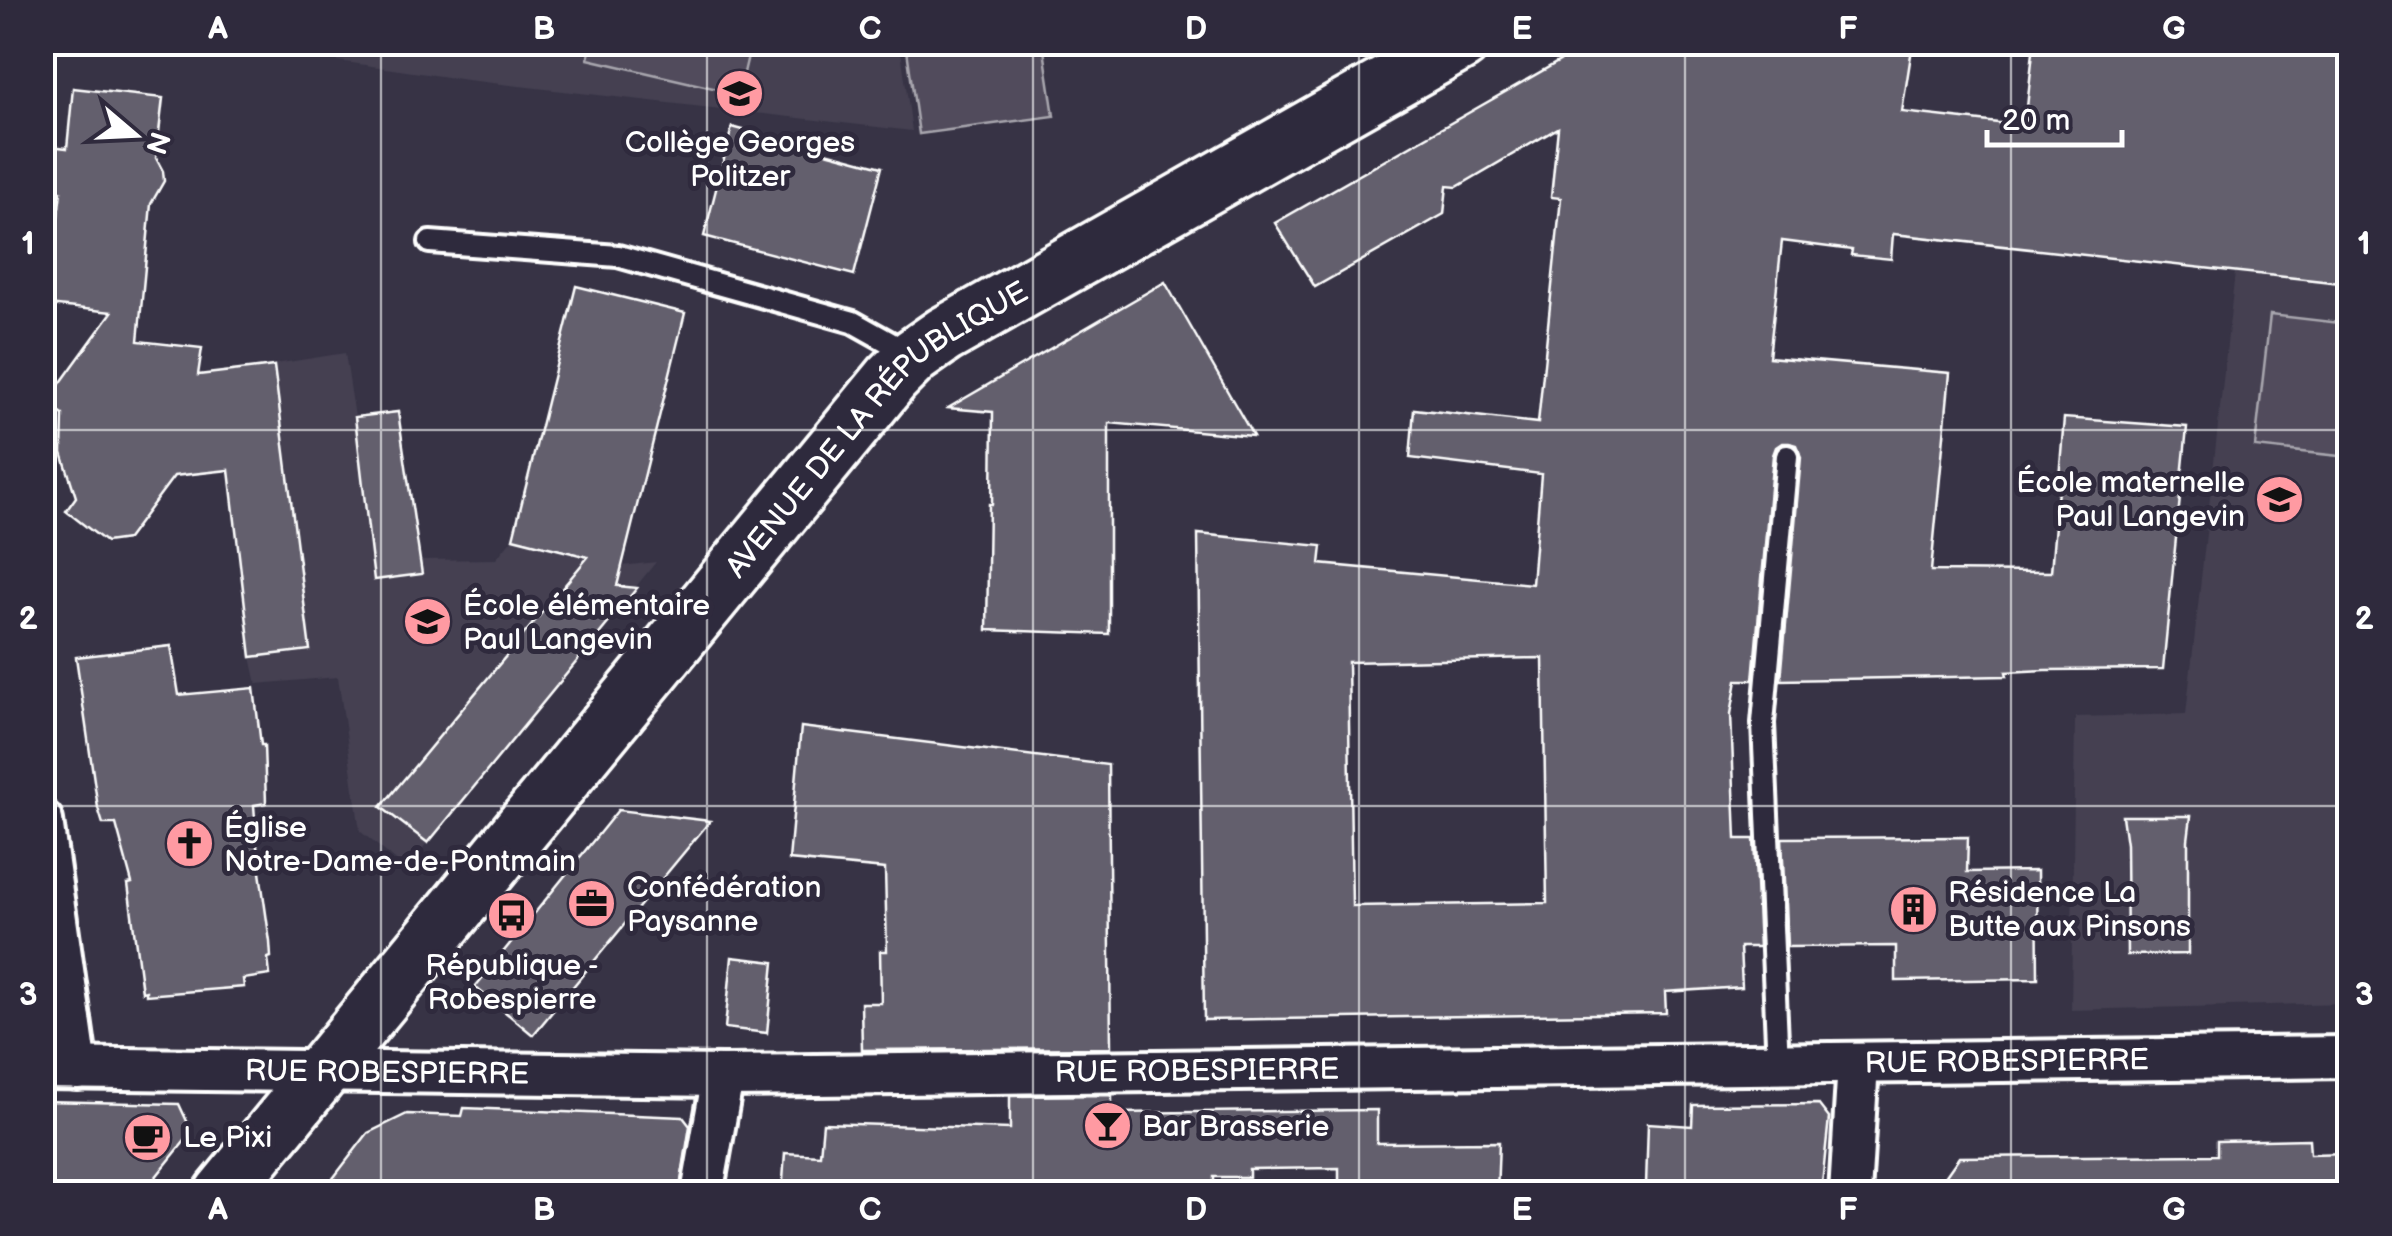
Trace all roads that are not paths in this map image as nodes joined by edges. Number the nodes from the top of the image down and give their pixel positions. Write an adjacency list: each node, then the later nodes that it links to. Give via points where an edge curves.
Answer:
1 (1462, 42): 3 (main road, AVENUE DE LA RÉPUBLIQUE)
2 (430, 242): 3 (lane, via 618,256 853,322)
3 (914, 356): 10 (main road, AVENUE DE LA RÉPUBLIQUE)
4 (1786, 456): 7 (lane, via 1762,723)
5 (42, 821): 9 (street)
6 (2350, 1057): 8 (street, RUE ROBESPIERRE)
7 (1778, 1064): 8 (street, RUE ROBESPIERRE); 11 (street, RUE ROBESPIERRE)
8 (1858, 1064): 14 (street)
9 (60, 1068): 10 (street, RUE ROBESPIERRE)
10 (322, 1072): 11 (street, RUE ROBESPIERRE); 12 (main road, AVENUE DE LA RÉPUBLIQUE)
11 (723, 1076): 13 (street)
12 (222, 1194)
13 (702, 1194)
14 (1850, 1194)

